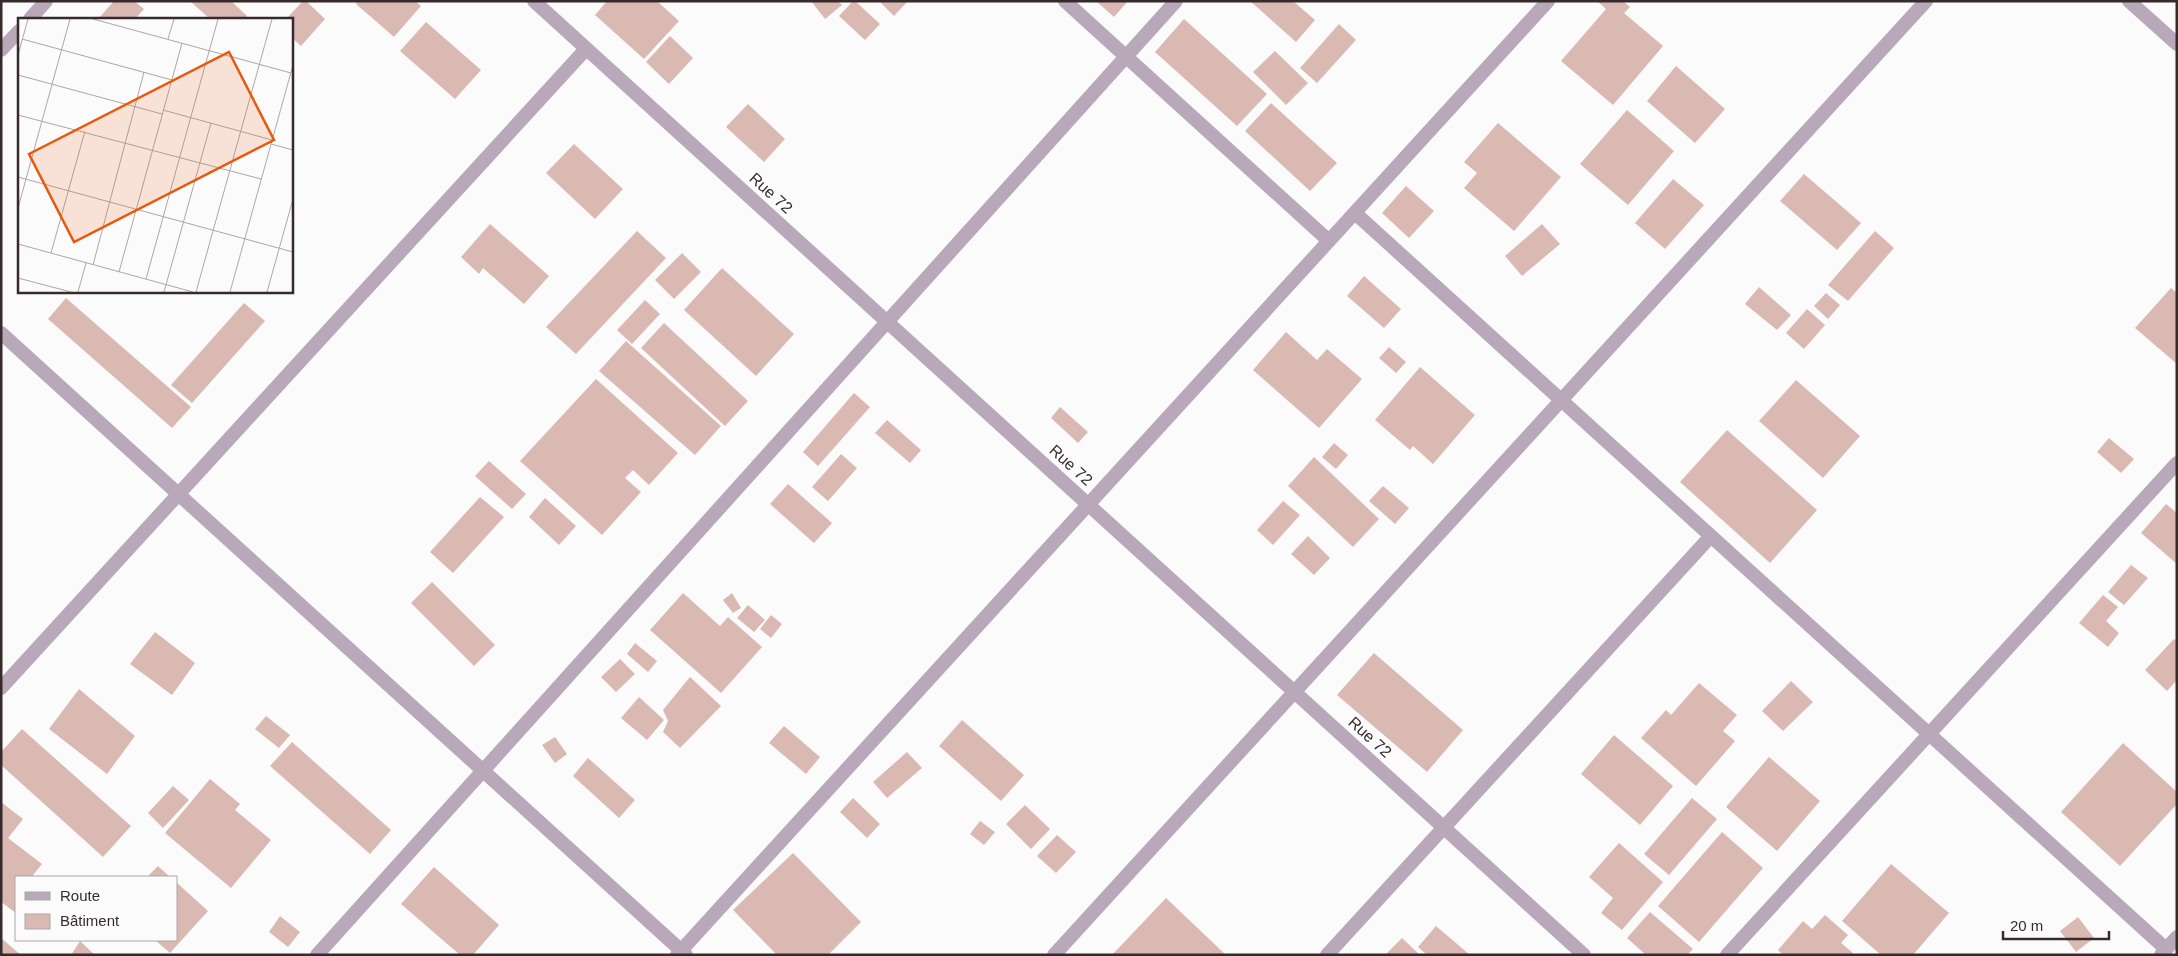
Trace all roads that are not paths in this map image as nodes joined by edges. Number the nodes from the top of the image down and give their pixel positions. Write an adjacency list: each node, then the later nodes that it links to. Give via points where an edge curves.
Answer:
1 (46, 1): 8 (street)
2 (534, 1): 11 (street, Rue 72)
3 (1065, 1): 13 (street)
4 (1176, 1): 13 (street)
5 (1548, 1): 14 (street)
6 (1926, 1): 18 (street)
7 (2129, 1): 10 (street)
8 (31, 18)
9 (18, 32): 12 (street)
10 (2177, 44)
11 (586, 49): 16 (street, Rue 72); 20 (street)
12 (1, 50)
13 (1126, 57): 15 (street); 16 (street)
14 (1355, 213): 15 (street); 18 (street)
15 (1329, 241): 21 (street)
16 (887, 322): 21 (street, Rue 72); 26 (street)
17 (1, 333): 20 (street)
18 (1561, 400): 22 (street); 24 (street)
19 (2177, 463): 25 (street)
20 (179, 494): 23 (street); 26 (street)
21 (1088, 504): 24 (street, Rue 72); 30 (street)
22 (1710, 536): 25 (street); 27 (street)
23 (1, 688)
24 (1294, 692): 27 (street, Rue 72); 32 (street)
25 (1929, 734): 29 (street); 35 (street)
26 (483, 770): 30 (street); 31 (street)
27 (1444, 828): 33 (street); 34 (street, Rue 72)
28 (2177, 937): 29 (street)
29 (2163, 952)
30 (681, 953)
31 (317, 955)
32 (1054, 955)
33 (1327, 955)
34 (1584, 955)
35 (1727, 955)

